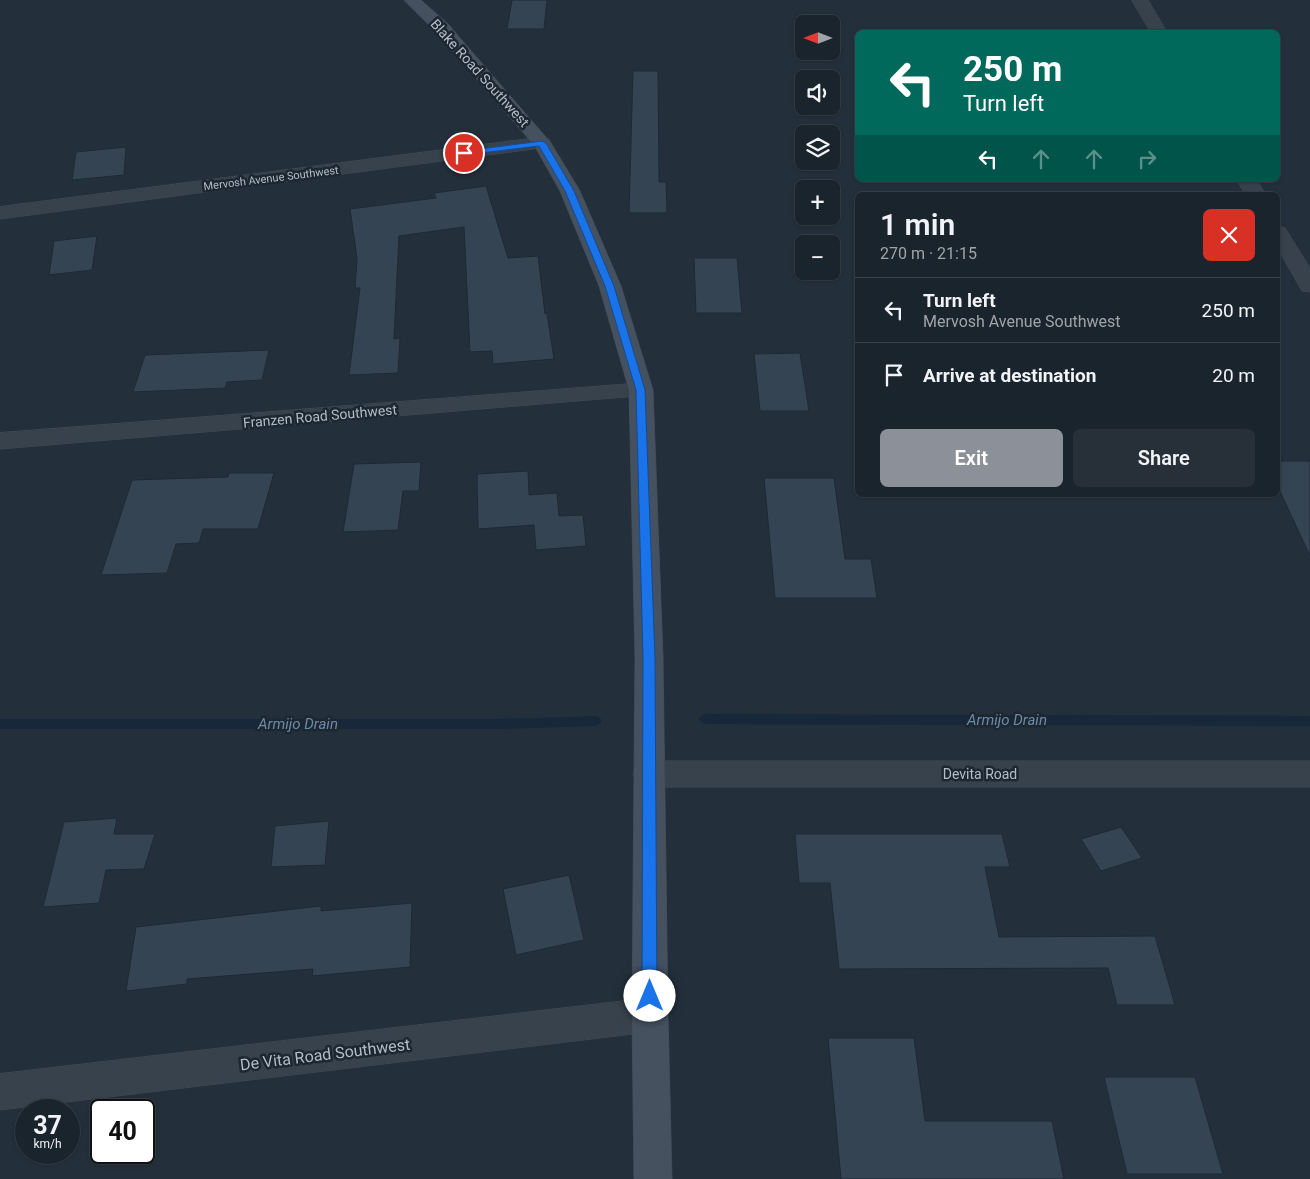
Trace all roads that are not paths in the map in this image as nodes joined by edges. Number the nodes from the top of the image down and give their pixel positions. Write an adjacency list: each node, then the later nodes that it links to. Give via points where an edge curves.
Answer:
1 (412, 0): 4 (street, Blake Road Southwest, via 442,28)
2 (1140, 0): 3 (street)
3 (1158, 30)
4 (542, 143): 5 (street, Mervosh Avenue Southwest); 8 (street, Blake Road Southwest, via 570,191 610,286)
5 (0, 213)
6 (1280, 235): 7 (street)
7 (1310, 286)
8 (640, 390): 9 (street, Franzen Road Southwest); 10 (street, Blake Road Southwest, via 649,658)
9 (0, 442)
10 (649, 774): 11 (street, Devita Road); 12 (street, Blake Road Southwest)
11 (1310, 774)
12 (650, 1015): 13 (street, De Vita Road Southwest); 14 (street, Blake Road Southwest)
13 (0, 1092)
14 (653, 1179)

